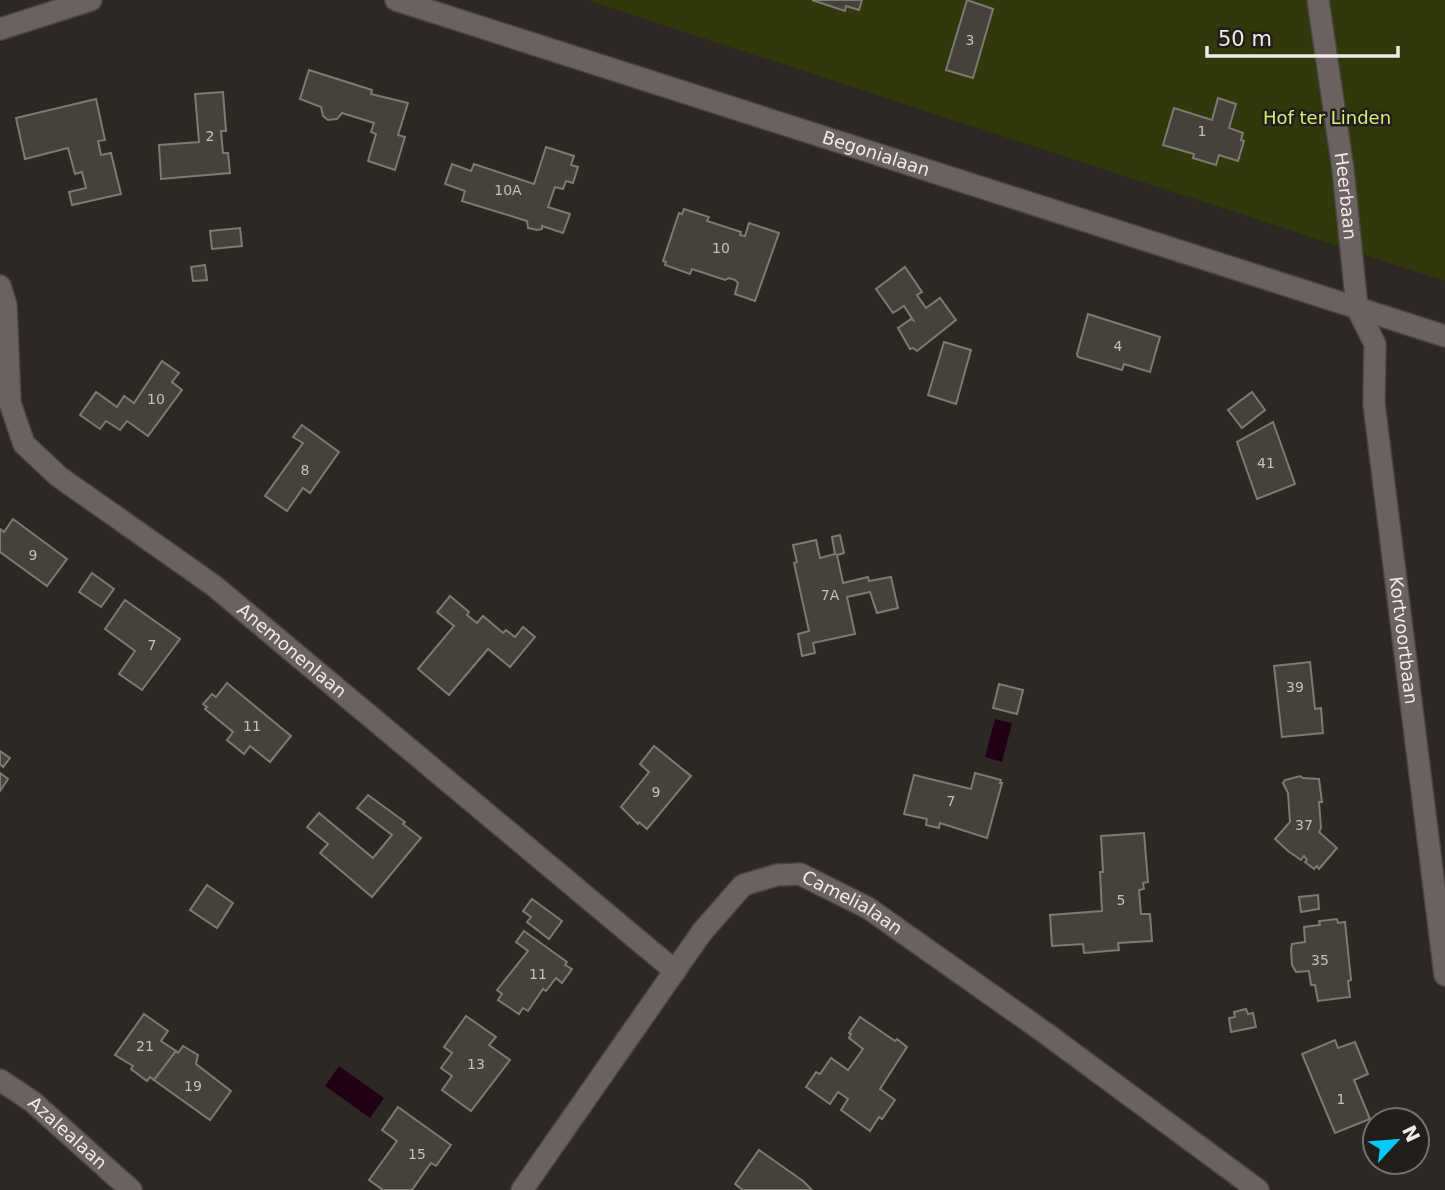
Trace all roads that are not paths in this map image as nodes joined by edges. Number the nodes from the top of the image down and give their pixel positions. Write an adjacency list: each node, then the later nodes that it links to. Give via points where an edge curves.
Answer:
1 (91, 0): 4 (street)
2 (396, 0): 6 (street, Begonialaan)
3 (1318, 0): 6 (street, Heerbaan)
4 (0, 29)
5 (0, 286): 8 (street, Anemonenlaan, via 6,305 10,402 24,444 58,476 213,585)
6 (1357, 308): 7 (street, Begonialaan); 9 (street, Kortvoortbaan, via 1376,344 1374,404)
7 (1445, 335)
8 (675, 971): 12 (street, Camelialaan); 13 (street, Camelialaan, via 743,884 800,874 868,908)
9 (1445, 975)
10 (0, 1080): 11 (street, Azalealaan, via 33,1102)
11 (131, 1190)
12 (522, 1190)
13 (1258, 1190)

